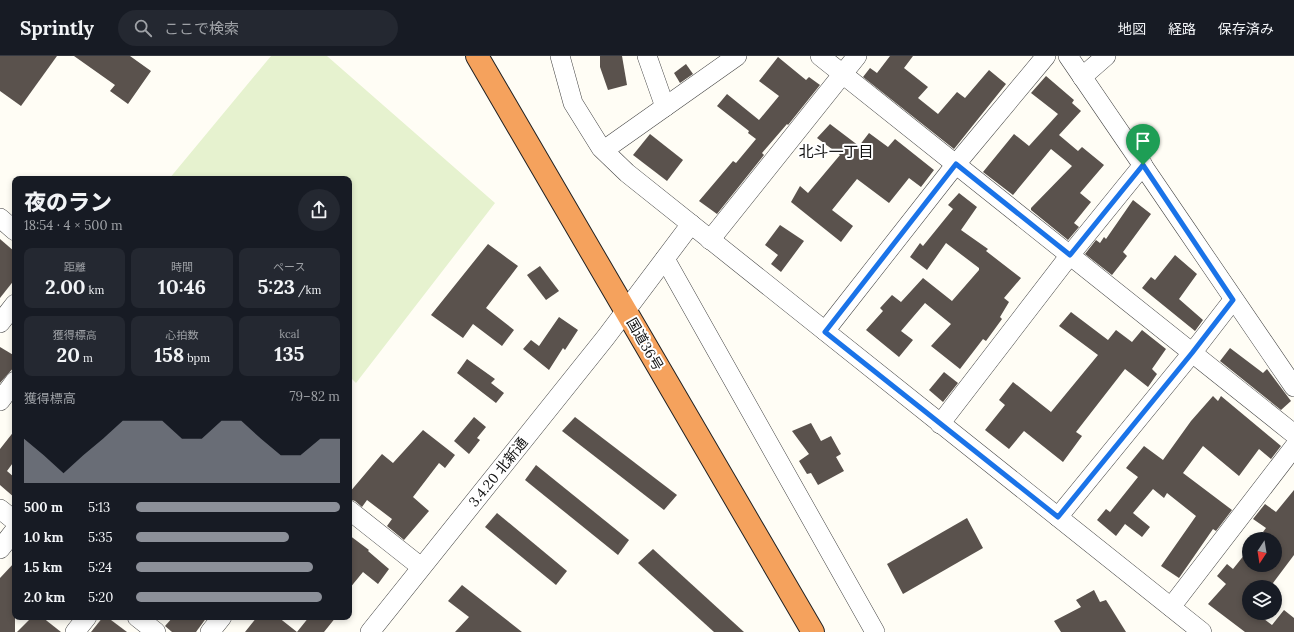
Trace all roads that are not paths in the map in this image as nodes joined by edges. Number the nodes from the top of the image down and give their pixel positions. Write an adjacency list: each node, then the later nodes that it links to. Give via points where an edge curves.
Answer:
1 (477, 56): 24 (highway, 国道36号)
2 (560, 56): 13 (street, via 574,103)
3 (647, 56): 12 (street)
4 (737, 56): 12 (street)
5 (820, 56): 10 (street)
6 (857, 56): 10 (street)
7 (1046, 56): 14 (street)
8 (1068, 56): 11 (street)
9 (1106, 56): 11 (street)
10 (843, 74): 14 (street); 19 (street)
11 (1082, 77): 15 (street)
12 (665, 107): 13 (street)
13 (604, 150): 17 (street, via 627,173)
14 (956, 164): 20 (street); 26 (street)
15 (1143, 165): 20 (street); 22 (street)
16 (0, 218): 18 (street)
17 (691, 224): 19 (street); 21 (street, 3.4.20 北新通)
18 (12, 228)
19 (710, 240): 26 (street)
20 (1070, 255): 27 (street); 31 (street)
21 (665, 259): 24 (street, 3.4.20 北新通); 50 (street)
22 (1233, 300): 27 (street); 29 (street)
23 (12, 308): 25 (street)
24 (626, 311): 40 (street, 3.4.20 北新通); 49 (highway, 国道36号)
25 (0, 323)
26 (825, 332): 31 (street)
27 (1192, 353): 32 (street); 36 (street)
28 (12, 385): 30 (street)
29 (1294, 387)
30 (0, 400)
31 (940, 424): 36 (street)
32 (1294, 434)
33 (1294, 447): 41 (street)
34 (0, 509): 37 (street)
35 (352, 512): 40 (street)
36 (1058, 517): 41 (street)
37 (12, 519)
38 (12, 534): 39 (street)
39 (0, 549)
40 (421, 567): 48 (street, 3.4.20 北新通)
41 (1171, 607): 51 (street)
42 (85, 620): 45 (street)
43 (141, 620): 46 (street)
44 (220, 620): 47 (street)
45 (75, 632)
46 (156, 632)
47 (210, 632)
48 (370, 632)
49 (812, 632)
50 (875, 632)
51 (1202, 632)

